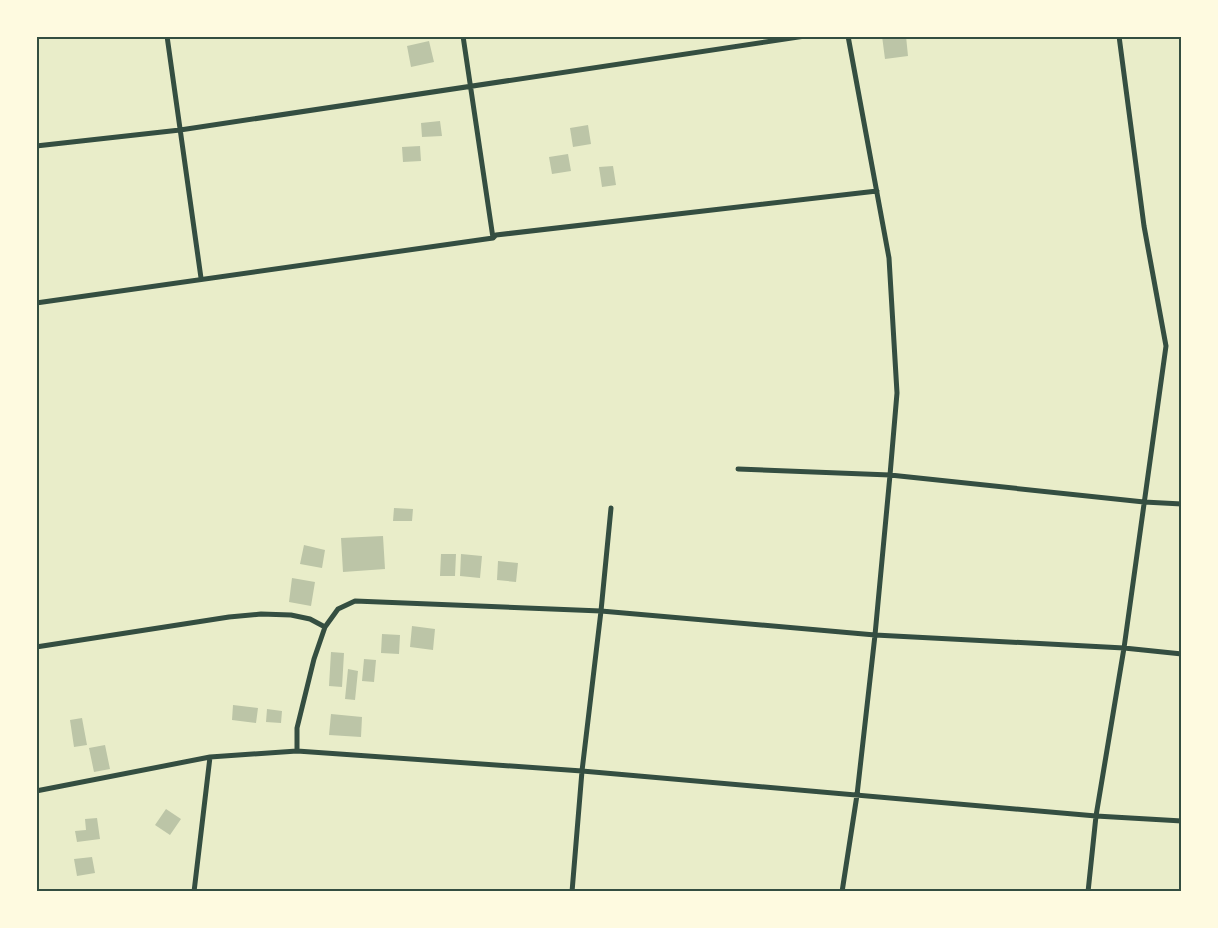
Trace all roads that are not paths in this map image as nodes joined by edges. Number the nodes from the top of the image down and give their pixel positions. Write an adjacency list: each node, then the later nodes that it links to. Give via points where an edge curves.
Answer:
1 (167, 36): 7 (street)
2 (463, 36): 6 (street)
3 (806, 36): 6 (street)
4 (848, 36): 9 (street)
5 (1119, 36): 15 (street, via 1144,226 1166,346)
6 (471, 86): 7 (street); 10 (street)
7 (180, 130): 8 (street); 11 (street)
8 (36, 146)
9 (877, 191): 10 (street, via 496,235); 14 (street, via 890,258 897,393)
10 (493, 238): 11 (street)
11 (201, 278): 12 (street)
12 (36, 303)
13 (738, 469): 14 (street)
14 (890, 476): 15 (street); 20 (street)
15 (1144, 502): 16 (street); 22 (street)
16 (1182, 504)
17 (611, 508): 18 (street)
18 (601, 611): 19 (street, via 355,601 338,609); 20 (street); 26 (street)
19 (325, 627): 21 (street, via 310,619 291,615 253,615); 24 (street, via 297,728)
20 (875, 635): 22 (street); 28 (street)
21 (36, 647)
22 (1124, 648): 23 (street); 29 (street)
23 (1182, 654)
24 (297, 751): 25 (street); 26 (street)
25 (210, 756): 27 (street); 31 (street)
26 (582, 771): 28 (street); 32 (street)
27 (36, 791)
28 (857, 795): 29 (street); 33 (street)
29 (1096, 816): 30 (street); 34 (street)
30 (1182, 820)
31 (194, 892)
32 (572, 892)
33 (842, 892)
34 (1088, 892)

